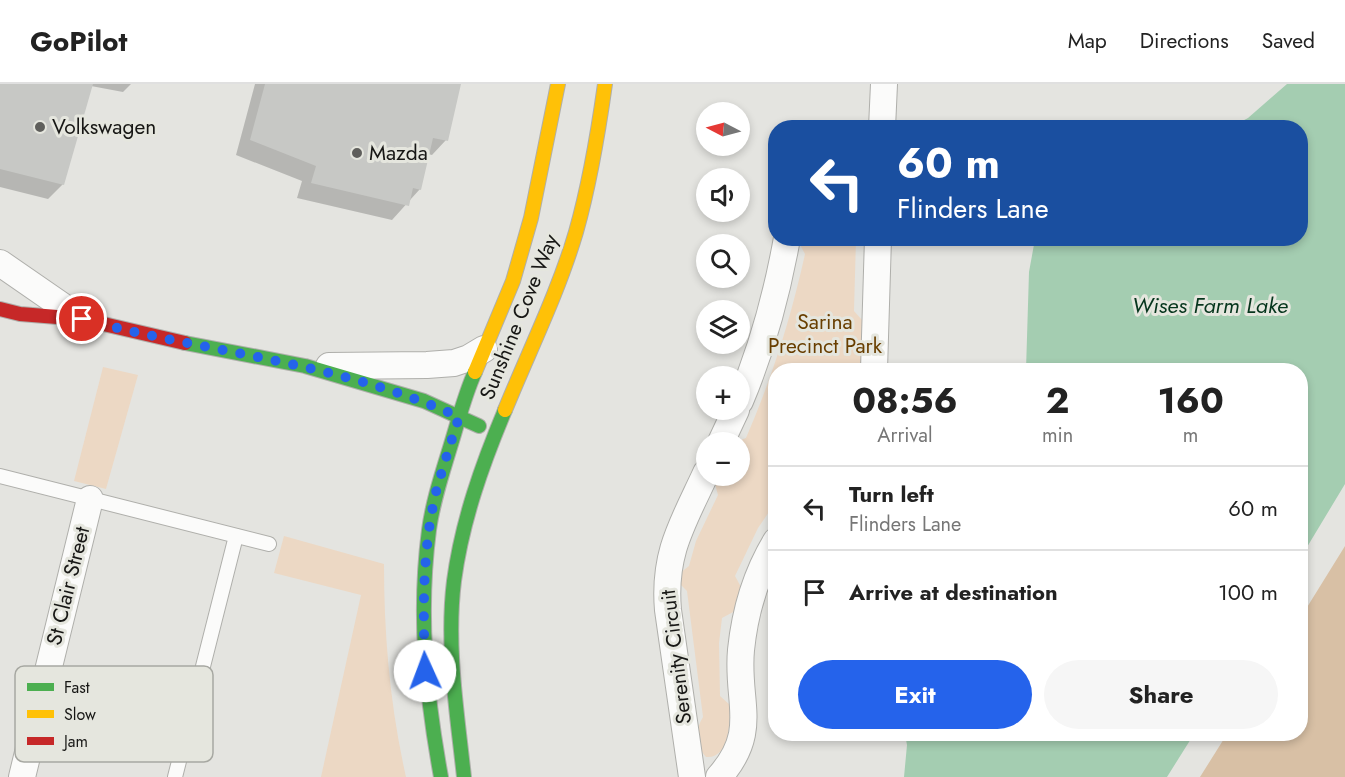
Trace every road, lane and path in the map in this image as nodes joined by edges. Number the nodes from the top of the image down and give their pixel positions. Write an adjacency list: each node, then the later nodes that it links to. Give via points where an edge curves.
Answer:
1 (605, 84): 15 (street, Sunshine Cove Way, via 588,185 570,251)
2 (884, 84): 4 (street)
3 (557, 86): 10 (street, Sunshine Cove Way, via 531,219 513,280)
4 (882, 120)
5 (786, 246): 13 (street, via 779,283)
6 (878, 246): 11 (street)
7 (0, 263): 9 (street)
8 (0, 309): 9 (street)
9 (82, 319): 12 (street)
10 (484, 349): 12 (street, via 469,358 446,363); 14 (street, Sunshine Cove Way)
11 (874, 363)
12 (305, 366): 14 (street, via 424,401)
13 (750, 372)
14 (459, 417): 15 (street); 28 (street, Sunshine Cove Way, via 436,492 423,603 427,682)
15 (495, 433): 29 (street, Sunshine Cove Way, via 471,504 454,582 452,644)
16 (0, 476): 18 (lane, St Clair Street)
17 (700, 486): 30 (street, Serenity Circuit, via 674,542 666,579)
18 (90, 499): 19 (lane, St Clair Street); 22 (street, St Clair Street)
19 (236, 536): 20 (lane, St Clair Street); 23 (lane)
20 (269, 544)
21 (768, 557): 31 (street, via 746,616 741,656 742,735 732,760)
22 (49, 666)
23 (203, 666)
24 (26, 762): 26 (street, St Clair Street)
25 (179, 762): 27 (lane)
26 (22, 777)
27 (175, 777)
28 (441, 777)
29 (464, 777)
30 (692, 777)
31 (719, 777)

